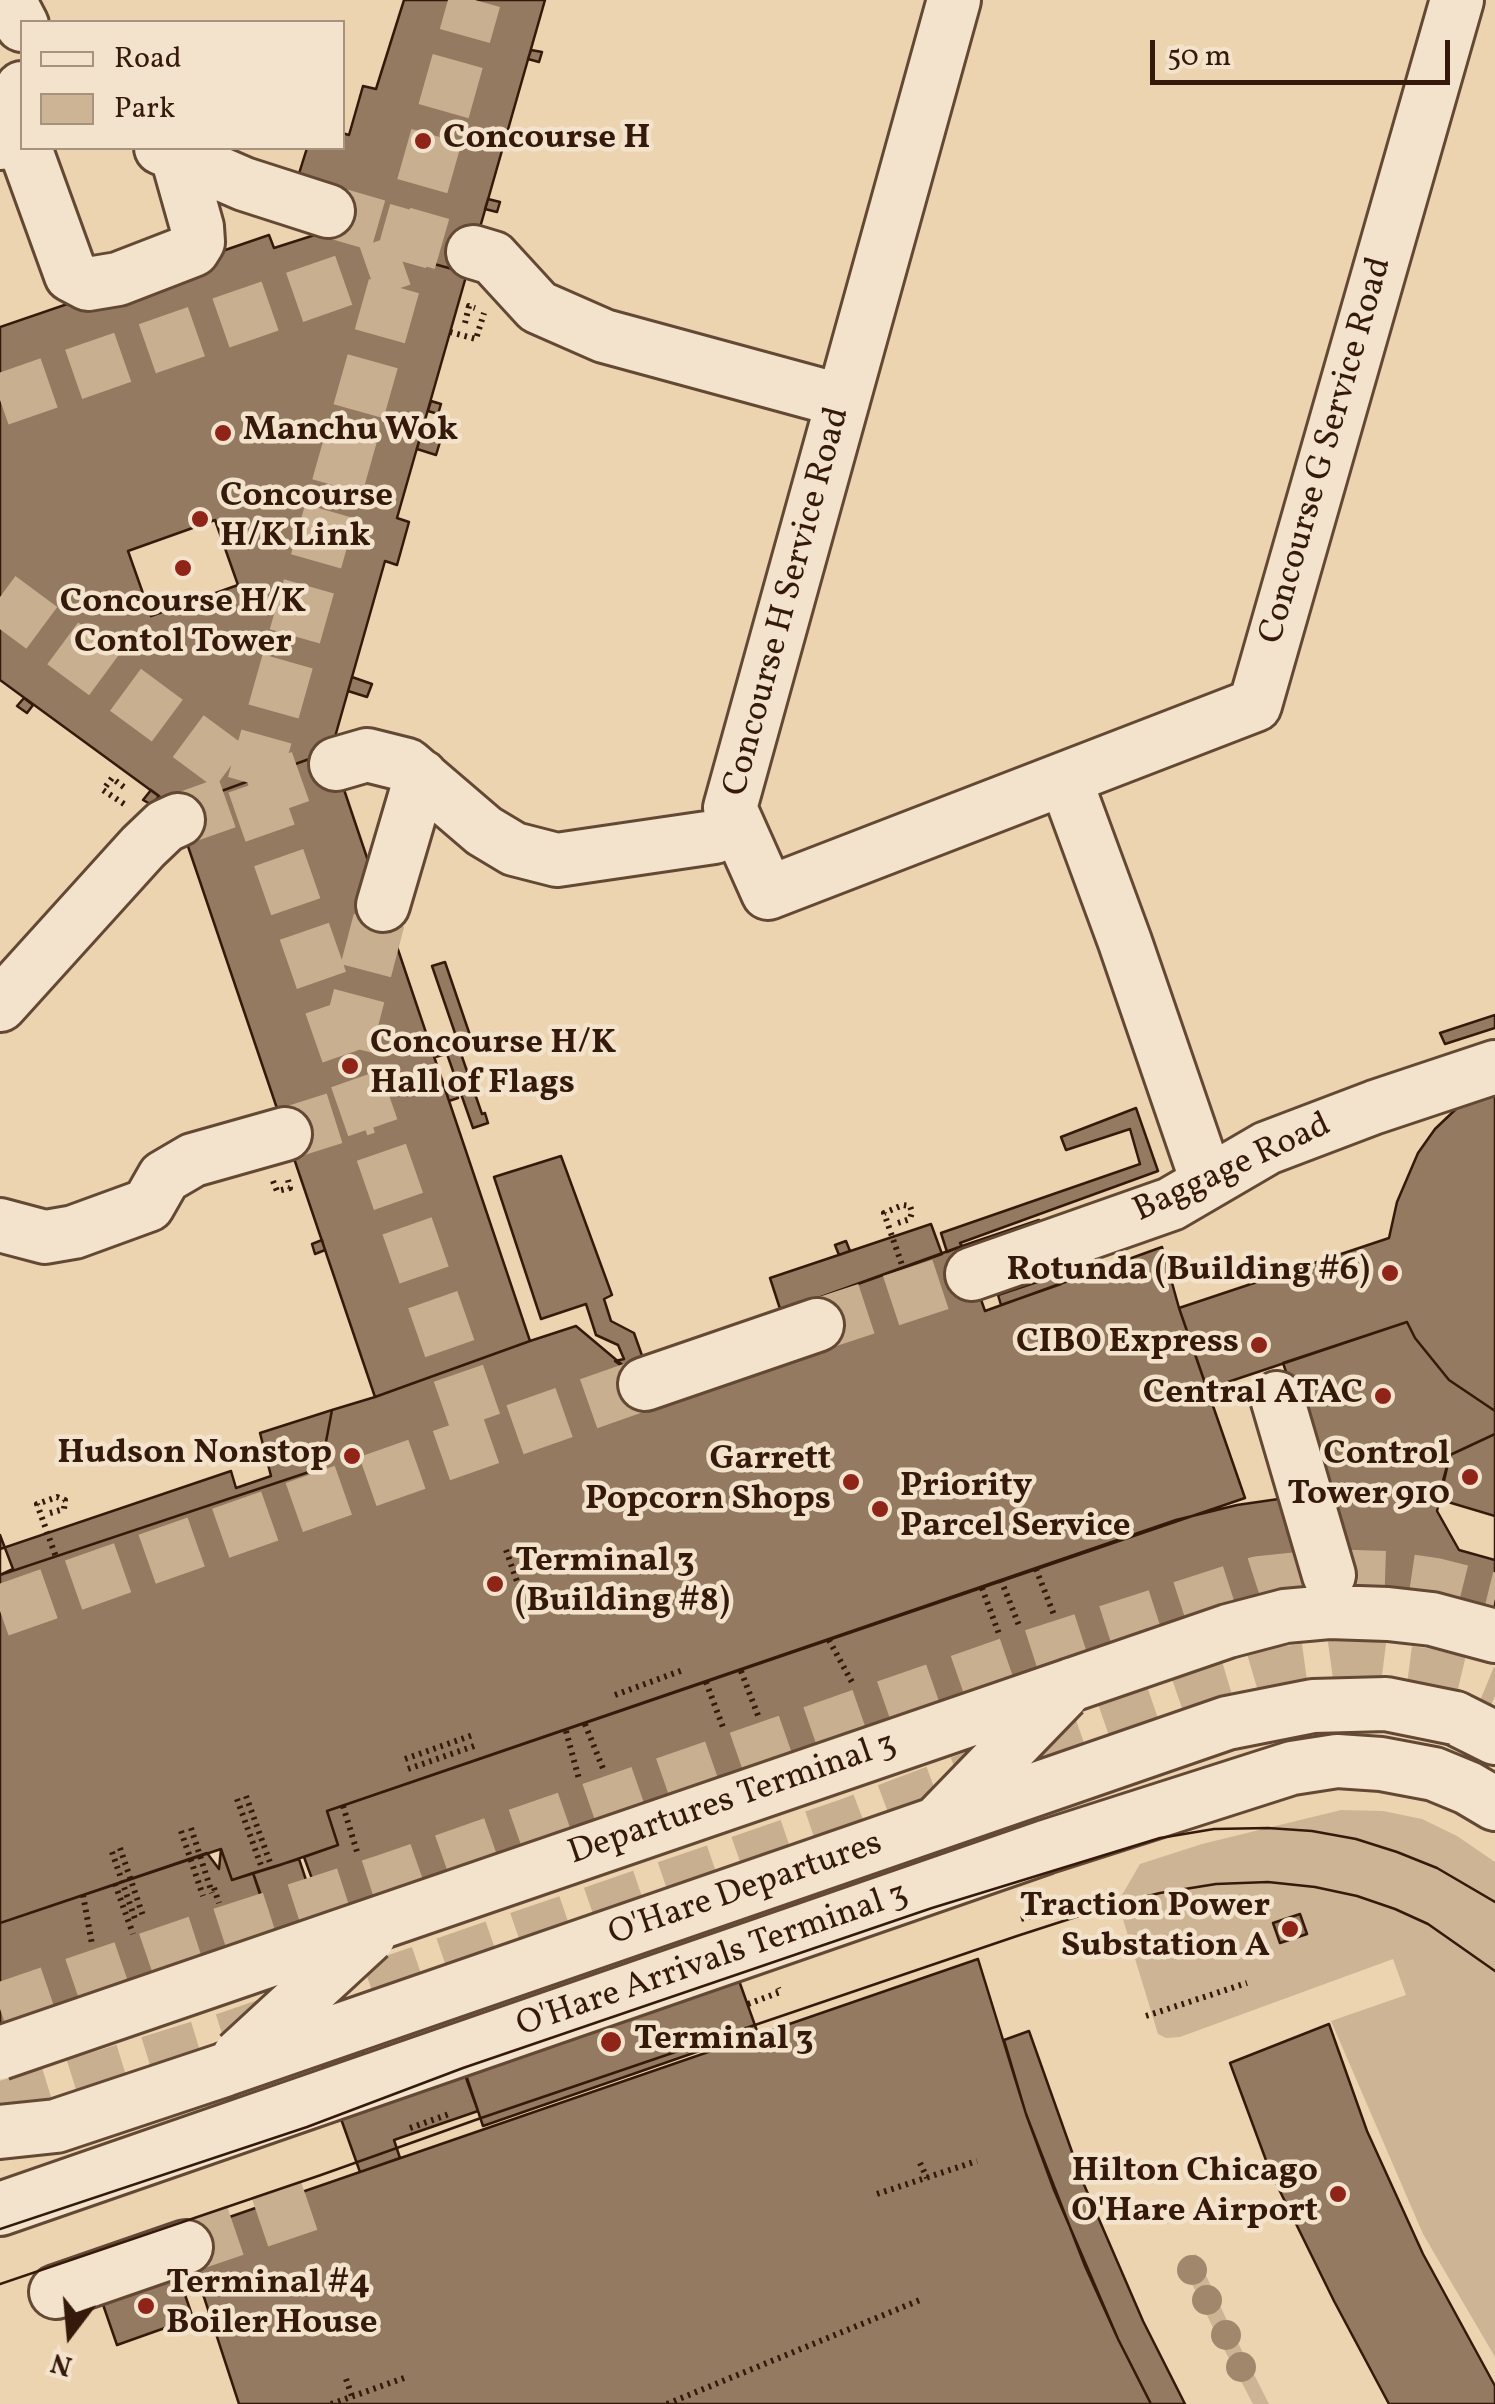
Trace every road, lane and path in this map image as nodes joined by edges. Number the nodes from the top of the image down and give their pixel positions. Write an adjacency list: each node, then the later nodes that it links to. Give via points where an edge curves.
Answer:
1 (954, 0): 9 (street, Concourse H Service Road)
2 (1456, 0): 12 (street, Concourse G Service Road, via 1255,706)
3 (26, 150): 4 (street, via 71,275 88,284 118,279 193,250 198,242)
4 (169, 152): 5 (street)
5 (328, 211)
6 (473, 252): 9 (street, via 493,258 538,307 604,336)
7 (465, 323): 8 (path, via 469,306 484,310 476,339)
8 (450, 332)
9 (843, 401): 16 (street, Concourse H Service Road, via 730,808)
10 (336, 764): 11 (street, via 368,755 408,765)
11 (421, 776): 16 (street, via 514,849 557,860 714,837); 17 (street)
12 (1065, 778): 16 (street, Concourse H Service Road, via 768,893); 21 (street)
13 (126, 788): 14 (path, via 112,778 103,790)
14 (128, 807)
15 (178, 820): 18 (street, via 143,846)
16 (737, 824)
17 (383, 905)
18 (0, 1005)
19 (1495, 1066): 21 (street, Baggage Road, via 1267,1148)
20 (286, 1134): 23 (street, via 193,1160 164,1177 148,1205 74,1232 45,1237)
21 (1207, 1181): 25 (street, Baggage Road, via 1171,1204)
22 (898, 1222): 24 (path, via 910,1219 910,1206 884,1213)
23 (0, 1225)
24 (903, 1268)
25 (972, 1274)
26 (817, 1325): 27 (street)
27 (644, 1384)
28 (1277, 1398): 33 (street)
29 (50, 1514): 31 (path, via 64,1509 64,1500 36,1504)
30 (506, 1550): 35 (path)
31 (56, 1556)
32 (1036, 1568): 37 (path)
33 (1329, 1576)
34 (1001, 1580): 38 (path)
35 (519, 1587)
36 (982, 1588): 40 (path)
37 (1054, 1616)
38 (1020, 1628)
39 (1486, 1633): 46 (street, Departures Terminal 3, via 1388,1614 1285,1616)
40 (999, 1634)
41 (829, 1640): 45 (path)
42 (682, 1670): 47 (path)
43 (741, 1670): 48 (path)
44 (706, 1682): 51 (path)
45 (853, 1684)
46 (1071, 1685): 62 (street, bridge); 75 (street, Departures Terminal 3, bridge)
47 (615, 1695)
48 (759, 1718)
49 (585, 1724): 57 (path)
50 (566, 1730): 58 (path)
51 (724, 1730)
52 (473, 1734): 55 (path)
53 (1495, 1738): 62 (street, O'Hare Departures, bridge, via 1455,1718 1386,1704 1313,1706 1227,1723)
54 (477, 1745): 56 (path)
55 (405, 1759)
56 (408, 1769)
57 (604, 1770)
58 (579, 1779)
59 (246, 1796): 60 (path, via 268,1870)
60 (237, 1799)
61 (1495, 1804): 91 (street, O'Hare Arrivals Terminal 3, via 1434,1774 1380,1764 1292,1768)
62 (933, 1826): 81 (street, O'Hare Departures, bridge)
63 (191, 1828): 64 (path, via 208,1894)
64 (181, 1831)
65 (356, 1843): 68 (path, via 343,1806)
66 (116, 1850): 73 (path)
67 (203, 1854): 72 (path)
68 (358, 1855)
69 (116, 1884): 76 (path)
70 (1112, 1891): 74 (path)
71 (83, 1895): 77 (path)
72 (219, 1903)
73 (139, 1917)
74 (1021, 1919)
75 (385, 1922): 80 (street, Departures Terminal 3, bridge); 81 (street, bridge)
76 (133, 1934)
77 (92, 1944)
78 (1247, 1984): 79 (path)
79 (1146, 2016)
80 (0, 2053)
81 (224, 2070): 83 (street, O'Hare Departures)
82 (452, 2114): 84 (path)
83 (56, 2126): 85 (street, O'Hare Departures); 86 (street)
84 (410, 2128)
85 (0, 2132)
86 (0, 2152)
87 (977, 2161): 89 (path)
88 (920, 2163): 89 (path)
89 (926, 2178): 90 (path)
90 (876, 2194)
91 (0, 2209)
92 (186, 2247): 93 (street)
93 (56, 2292)
94 (920, 2300): 99 (path)
95 (346, 2378): 97 (path)
96 (404, 2378): 97 (path)
97 (352, 2396): 98 (path)
98 (331, 2404)
99 (667, 2404)

